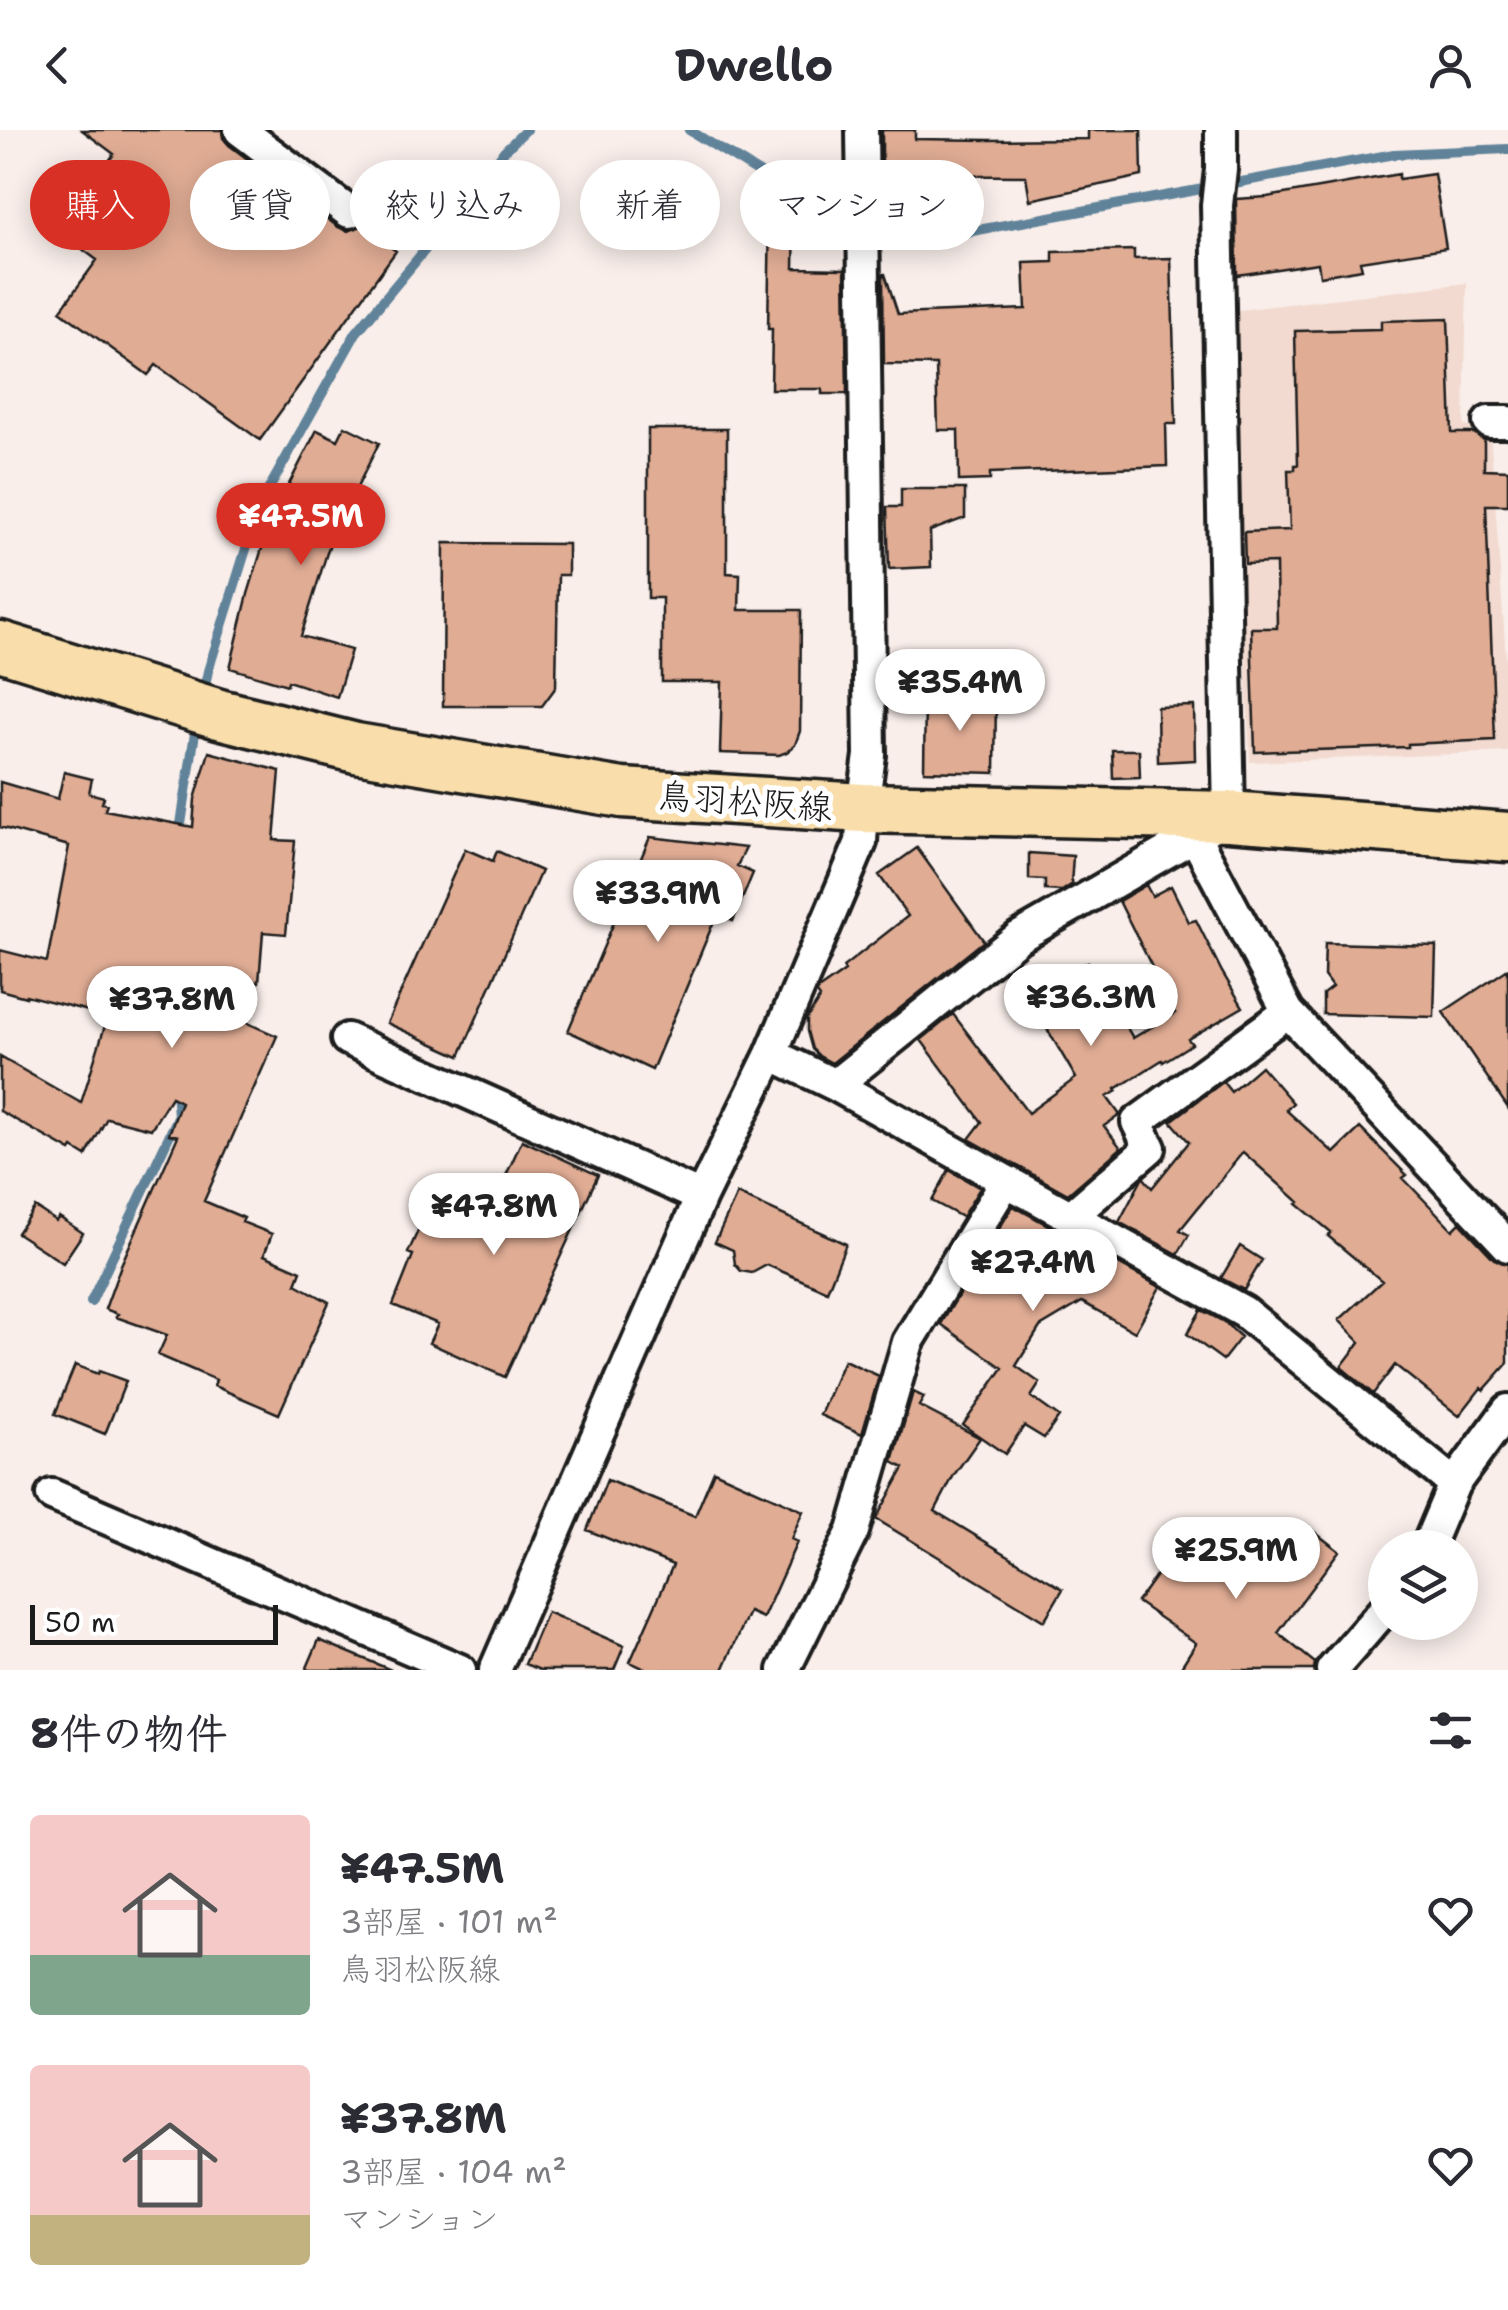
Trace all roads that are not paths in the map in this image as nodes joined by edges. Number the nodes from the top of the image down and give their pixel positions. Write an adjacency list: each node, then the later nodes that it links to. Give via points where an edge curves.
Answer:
1 (240, 130): 4 (street)
2 (862, 130): 6 (street, via 870,754)
3 (1221, 130): 7 (street)
4 (349, 212)
5 (0, 646): 6 (main road, 鳥羽松阪線, via 204,710 356,748 622,793)
6 (863, 808): 7 (main road, 鳥羽松阪線); 11 (street, via 861,842)
7 (1212, 825): 8 (main road, 鳥羽松阪線); 9 (street); 12 (street, via 1019,937)
8 (1508, 837)
9 (1288, 1012): 15 (street, via 1137,1122 1150,1148); 16 (street)
10 (346, 1039): 14 (street)
11 (771, 1054): 12 (street); 14 (street)
12 (835, 1085): 13 (street)
13 (1006, 1181): 15 (street); 24 (street, via 908,1342 853,1531)
14 (701, 1198): 23 (street)
15 (1070, 1216): 18 (street, via 1244,1312)
16 (1508, 1246)
17 (1508, 1410): 18 (street)
18 (1454, 1484): 20 (street)
19 (52, 1494): 22 (street)
20 (1435, 1530)
21 (1368, 1629): 25 (street)
22 (460, 1670)
23 (495, 1670)
24 (784, 1670)
25 (1332, 1670)

